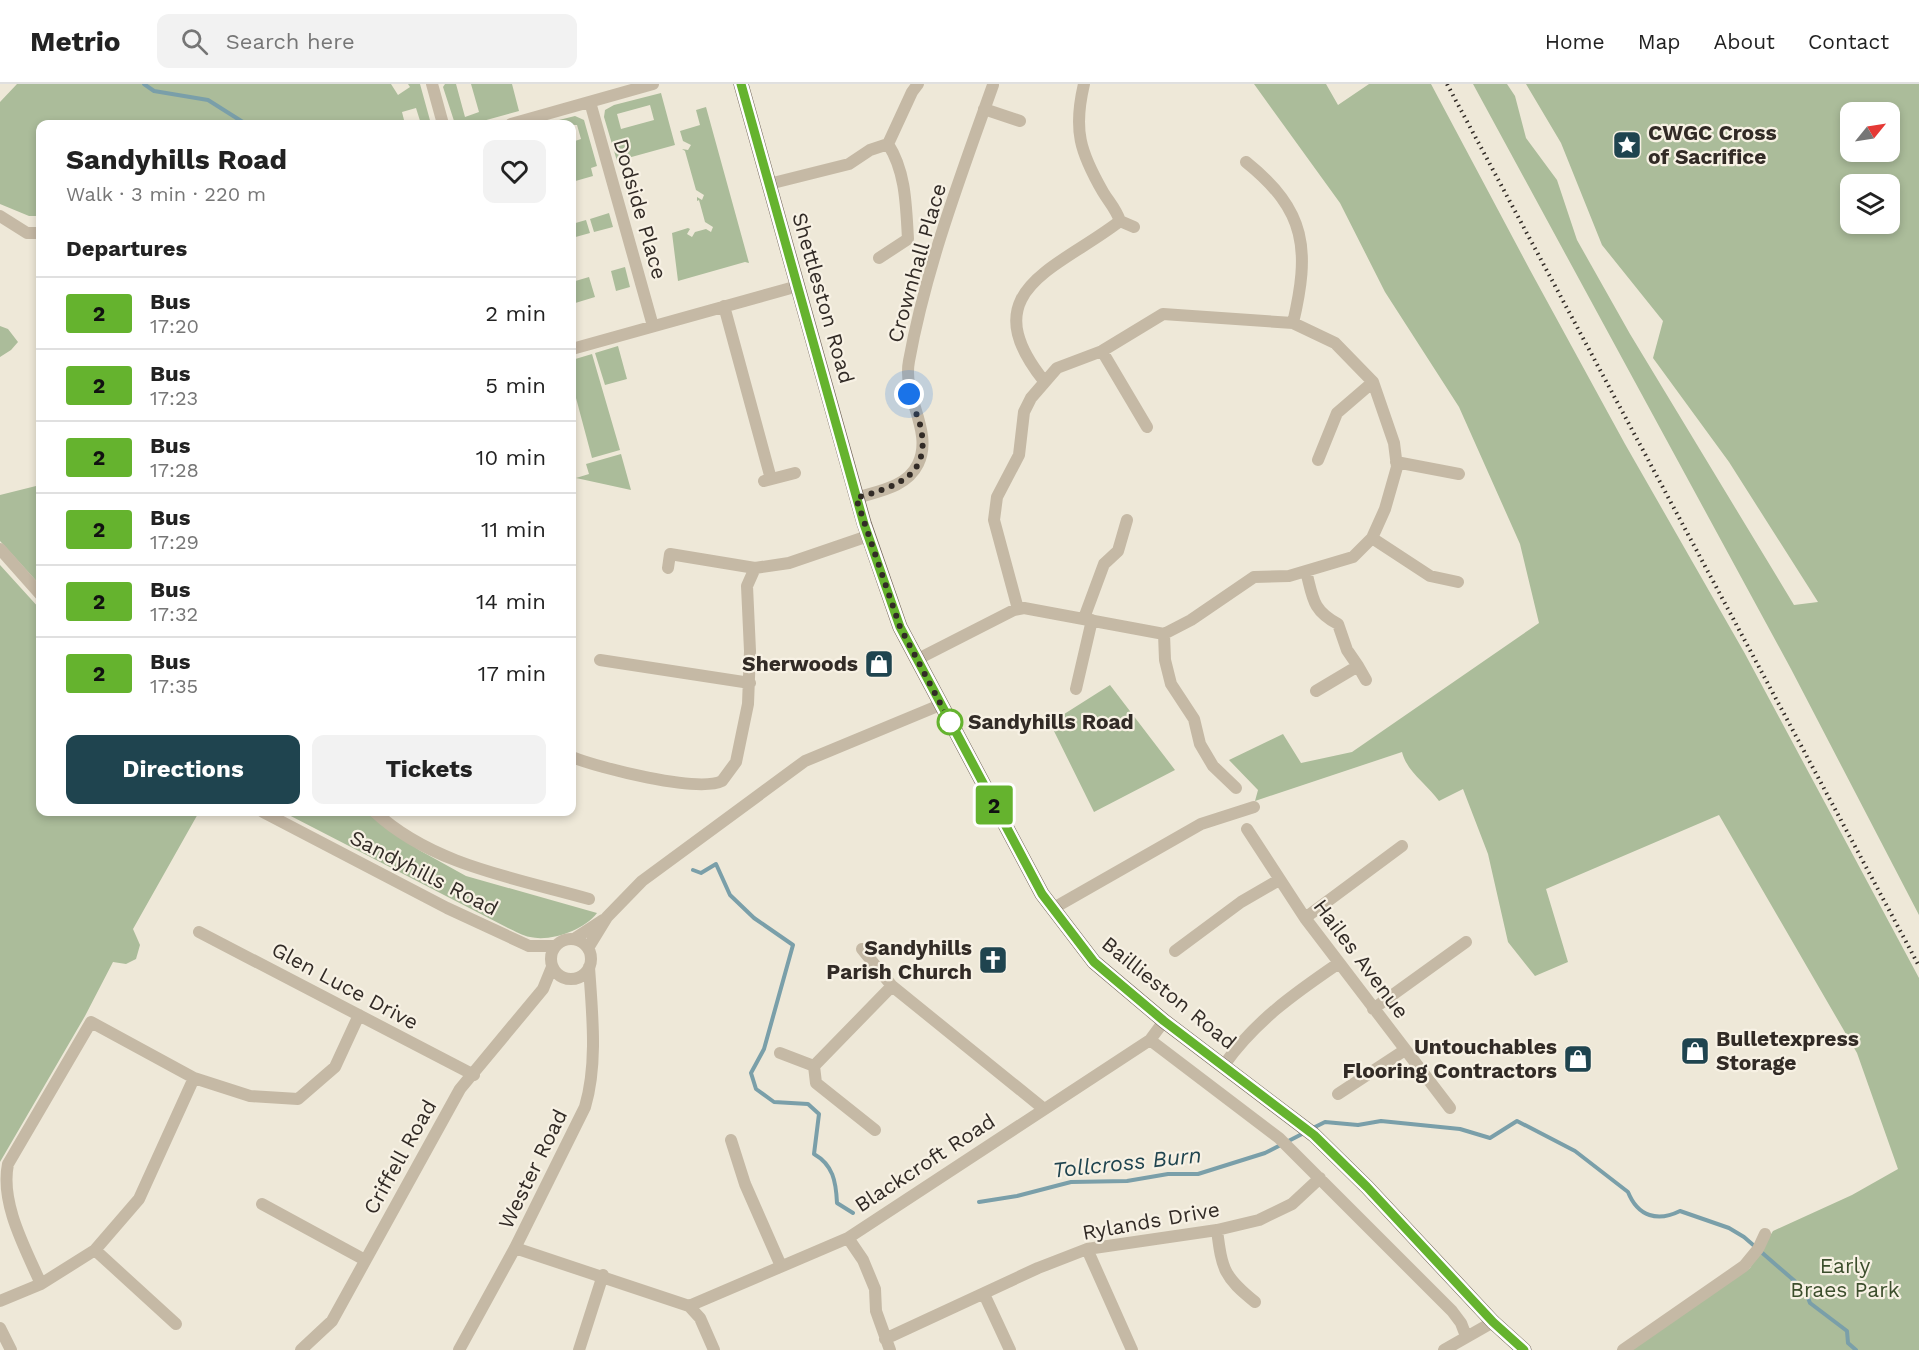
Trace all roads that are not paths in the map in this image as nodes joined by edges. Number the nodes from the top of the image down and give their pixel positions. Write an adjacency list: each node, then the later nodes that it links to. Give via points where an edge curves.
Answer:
1 (432, 84): 9 (street)
2 (653, 84): 7 (street)
3 (741, 84): 14 (main road, Shettleston Road)
4 (918, 84): 12 (street)
5 (1084, 84): 16 (street, via 1077,111 1085,159)
6 (993, 85): 8 (street, Crownhall Place)
7 (590, 102): 10 (street); 23 (street, Dodside Place)
8 (984, 109): 11 (street); 33 (street, Crownhall Place, via 930,273 909,361 908,385 921,429 921,456 914,472 904,481)
9 (442, 120)
10 (525, 120)
11 (1020, 121)
12 (888, 144): 14 (street, via 849,164); 19 (street, via 902,174 908,239)
13 (1246, 162): 22 (street, via 1274,184 1293,214 1301,238 1303,279)
14 (769, 184): 20 (main road, Shettleston Road)
15 (0, 216): 18 (street, via 27,232)
16 (1120, 221): 17 (street); 26 (street, via 1028,285 1018,304 1016,333 1029,362)
17 (1134, 227)
18 (36, 233)
19 (879, 258)
20 (798, 286): 21 (street); 33 (main road, Shettleston Road)
21 (724, 306): 23 (street); 31 (street, via 767,480)
22 (1293, 323): 25 (street, via 1163,314); 27 (street, via 1335,343)
23 (653, 326): 24 (street)
24 (576, 348)
25 (1102, 351): 26 (street, via 1057,368); 28 (street)
26 (1044, 381): 43 (street, via 1024,412 1019,455 997,497 994,520)
27 (1373, 382): 29 (street, via 1337,413); 30 (street, via 1394,443)
28 (1147, 427)
29 (1318, 460)
30 (1396, 462): 32 (street); 36 (street, via 1385,509)
31 (795, 473)
32 (1459, 474)
33 (856, 498): 35 (main road, Shettleston Road)
34 (1126, 520): 44 (street, via 1119,551 1104,564)
35 (866, 530): 39 (street, via 789,563); 47 (main road, Baillieston Road, via 900,627)
36 (1372, 538): 40 (street, via 1353,556); 41 (street, via 1430,576)
37 (0, 549): 42 (street)
38 (668, 568): 39 (street, via 670,554)
39 (754, 568): 50 (street, via 747,586)
40 (1306, 571): 45 (street, via 1289,576 1254,577); 48 (street, via 1321,615 1338,624 1347,650)
41 (1458, 582)
42 (36, 590)
43 (1018, 609): 44 (street); 47 (street)
44 (1088, 619): 45 (street); 51 (street)
45 (1164, 634): 55 (street, via 1171,684 1194,719 1200,744 1213,766)
46 (600, 660): 50 (street)
47 (916, 660): 53 (main road, Baillieston Road)
48 (1358, 666): 49 (street); 52 (street)
49 (1366, 680)
50 (750, 683): 54 (street, via 736,762 718,783 698,785)
51 (1076, 689)
52 (1316, 692)
53 (940, 705): 63 (main road, Baillieston Road); 64 (street, via 805,761 642,881)
54 (576, 759)
55 (1236, 788)
56 (1254, 807): 63 (street, via 1201,824)
57 (271, 816): 70 (street, Sandyhills Road, via 447,908)
58 (380, 816): 62 (street, via 418,844 460,862)
59 (1247, 830): 61 (street, Hailes Avenue)
60 (1401, 846): 65 (street)
61 (1279, 880): 65 (street, Hailes Avenue); 73 (street, via 1241,902)
62 (588, 898)
63 (1052, 909): 84 (main road, Baillieston Road, via 1094,962)
64 (608, 917): 67 (street); 71 (street)
65 (1305, 918): 75 (street, Hailes Avenue)
66 (199, 932): 83 (street, Glen Luce Drive)
67 (574, 939): 69 (street); 71 (street)
68 (1466, 942): 82 (street)
69 (554, 946): 70 (street); 74 (street)
70 (538, 948): 74 (street, Sandyhills Road)
71 (588, 948): 76 (street)
72 (862, 949): 79 (street)
73 (1175, 951)
74 (551, 963): 78 (street, Sandyhills Road); 80 (street, Criffell Road)
75 (1339, 963): 82 (street, Hailes Avenue); 88 (street, via 1299,990 1243,1037)
76 (589, 967): 77 (street); 81 (street, Wester Road)
77 (579, 977): 78 (street); 81 (street)
78 (563, 978): 80 (street, Criffell Road)
79 (892, 986): 89 (street); 94 (street)
80 (543, 989): 90 (street, Criffell Road)
81 (591, 991): 103 (street, Wester Road, via 590,1071 585,1107)
82 (1373, 1009): 86 (street, Hailes Avenue)
83 (359, 1015): 90 (street, Glen Luce Drive); 91 (street, via 335,1067 298,1099 250,1096)
84 (1164, 1021): 85 (street, Blackcroft Road); 88 (main road, Baillieston Road)
85 (1150, 1040): 94 (street, Blackcroft Road); 97 (street, via 1279,1138)
86 (1405, 1050): 92 (street); 93 (street, Hailes Avenue)
87 (780, 1053): 89 (street)
88 (1224, 1065): 114 (main road, Baillieston Road, via 1308,1130)
89 (814, 1066): 95 (street, via 816,1083)
90 (474, 1075): 106 (street, Criffell Road, via 460,1089)
91 (194, 1078): 98 (street, via 91,1022); 105 (street, via 139,1199)
92 (1338, 1094)
93 (1450, 1108)
94 (1044, 1109): 102 (street, Blackcroft Road)
95 (875, 1130)
96 (731, 1140): 107 (street)
97 (1320, 1178): 100 (street, Rylands Drive, via 1281,1210); 117 (street, via 1455,1314)
98 (1, 1179): 109 (street, via 5,1203)
99 (262, 1204): 106 (street)
100 (1217, 1230): 104 (street, Rylands Drive); 112 (street, via 1230,1283)
101 (1765, 1233): 128 (street, via 1744,1266)
102 (848, 1238): 107 (street, Blackcroft Road); 118 (street, via 875,1289 876,1311)
103 (515, 1248): 108 (street); 121 (street, Wester Road)
104 (1088, 1249): 110 (street, Rylands Drive); 125 (street)
105 (95, 1250): 109 (street); 115 (street)
106 (365, 1260): 120 (street, Criffell Road, via 332,1321)
107 (781, 1266): 113 (street, Blackcroft Road)
108 (603, 1275): 113 (street); 122 (street)
109 (41, 1284): 111 (street)
110 (984, 1294): 118 (street, Rylands Drive); 124 (street)
111 (0, 1301)
112 (1255, 1302)
113 (689, 1306): 123 (street, via 700,1318)
114 (1493, 1322): 117 (street); 127 (main road, Baillieston Road)
115 (176, 1324)
116 (0, 1328): 119 (street)
117 (1466, 1336): 126 (street)
118 (887, 1345)
119 (11, 1350)
120 (302, 1350)
121 (459, 1350)
122 (579, 1350)
123 (714, 1350)
124 (1010, 1350)
125 (1132, 1350)
126 (1444, 1350)
127 (1524, 1350)
128 (1623, 1350)

